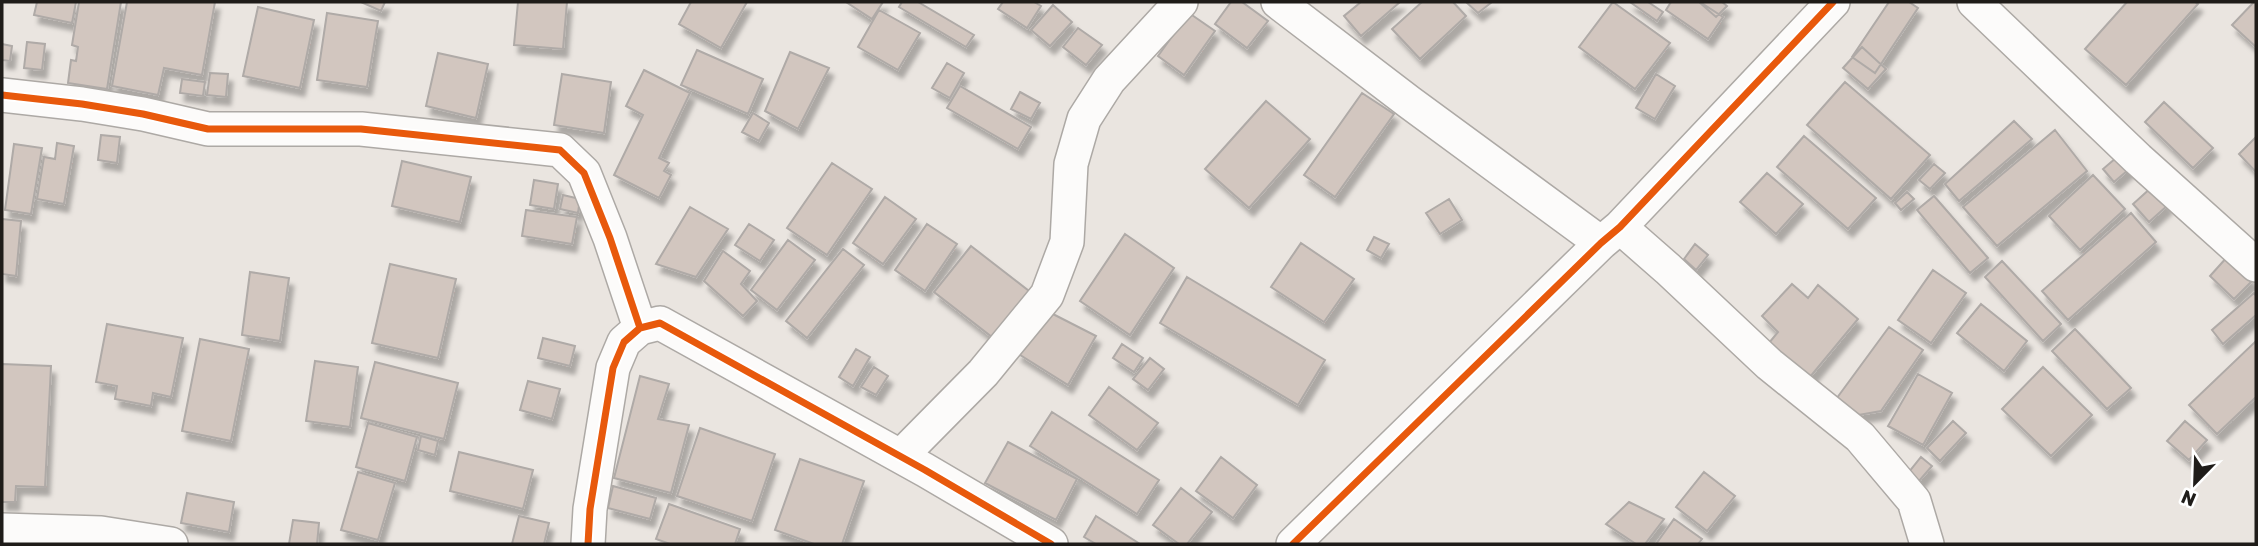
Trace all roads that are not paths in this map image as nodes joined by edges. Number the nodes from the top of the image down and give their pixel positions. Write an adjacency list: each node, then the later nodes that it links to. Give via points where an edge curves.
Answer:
1 (1181, 2): 9 (street, via 1109,80 1084,119 1071,164 1067,242 1047,295 983,373)
2 (1278, 2): 6 (street, via 1409,102)
3 (1833, 2): 6 (street)
4 (1974, 2): 7 (street)
5 (2, 95): 8 (street, via 143,114 208,129 361,129 560,150 584,173)
6 (1611, 235): 14 (street); 15 (street, via 1668,269 1769,364 1860,436 1914,501)
7 (2256, 265)
8 (640, 328): 9 (street, via 660,323); 12 (street, via 624,342 612,368)
9 (901, 456): 13 (street)
10 (2, 530): 11 (street, via 102,533)
11 (172, 544)
12 (587, 544)
13 (1051, 544)
14 (1293, 544)
15 (1927, 544)

